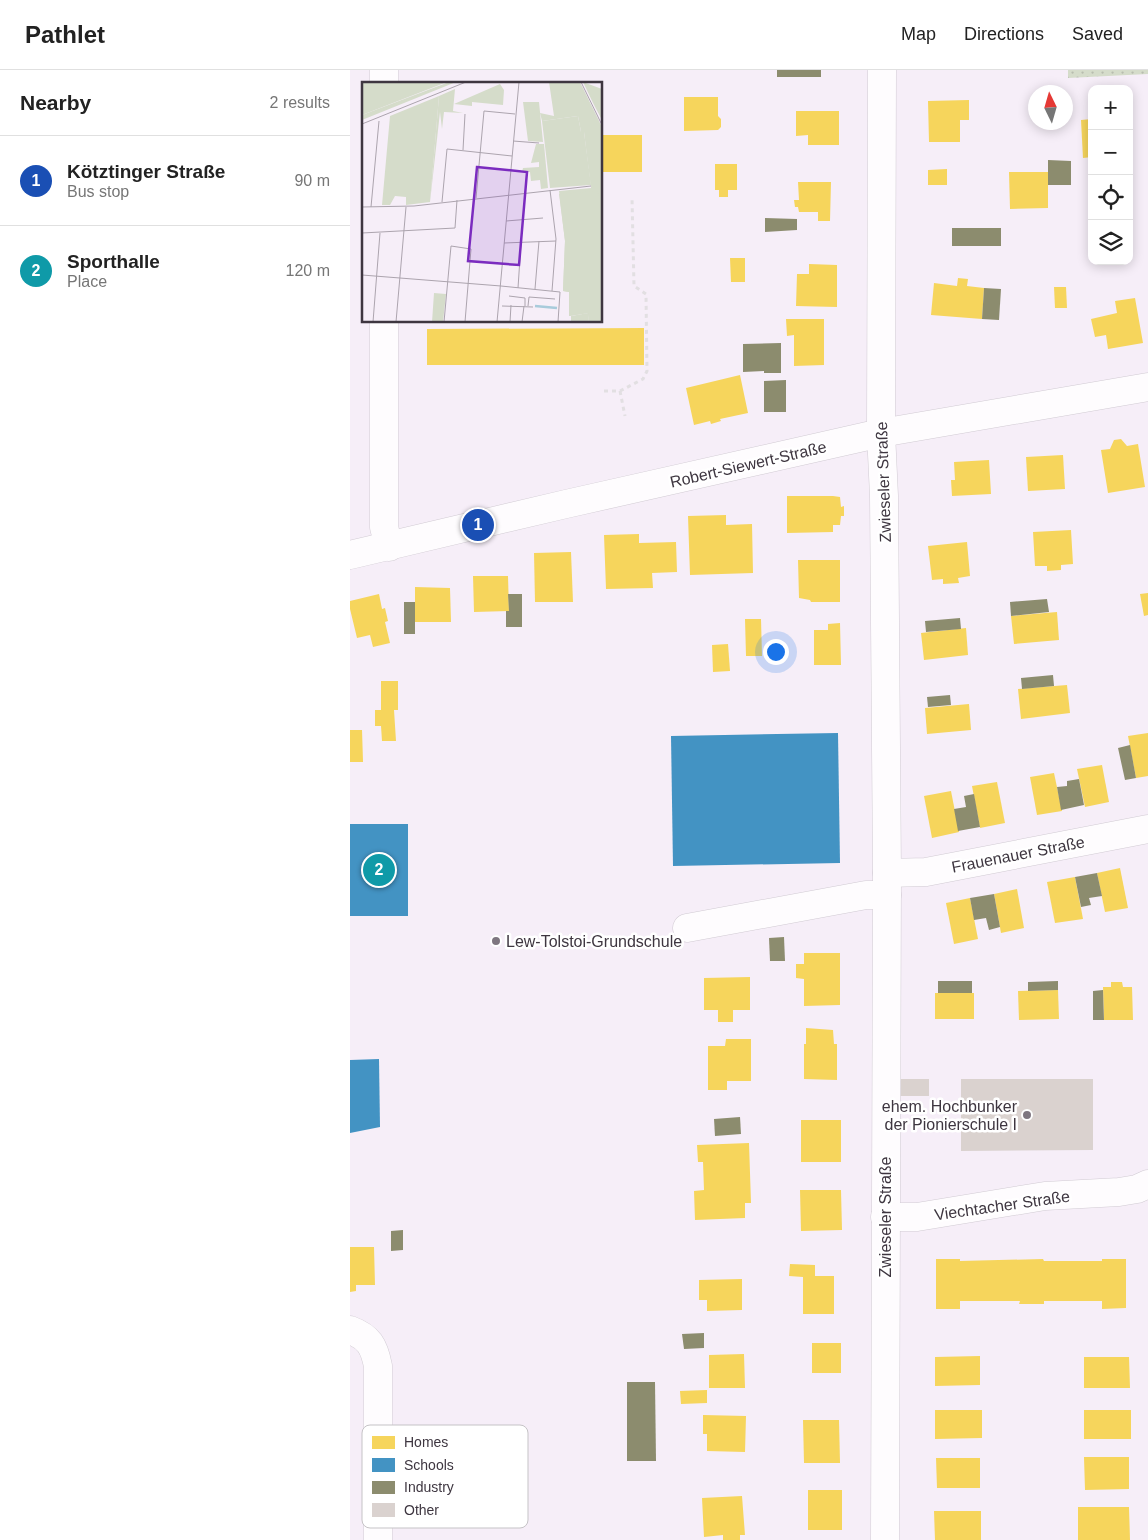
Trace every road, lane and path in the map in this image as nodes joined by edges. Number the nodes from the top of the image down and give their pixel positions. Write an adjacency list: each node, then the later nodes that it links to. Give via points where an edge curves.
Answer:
1 (882, 70): 8 (street, Zwieseler Straße)
2 (632, 198): 6 (path, via 634,286 646,294 648,371 643,379)
3 (384, 322): 9 (street, via 384,526)
4 (1148, 388): 8 (street, Robert-Siewert-Straße)
5 (604, 391): 6 (path)
6 (620, 391): 7 (path)
7 (625, 416)
8 (881, 433): 9 (street, Robert-Siewert-Straße); 12 (street, Zwieseler Straße, via 885,541)
9 (389, 547): 10 (street, Robert-Siewert-Straße)
10 (350, 555)
11 (1148, 829): 12 (street, Frauenauer Straße, via 926,872)
12 (887, 884): 13 (street, via 866,895); 15 (street, Zwieseler Straße)
13 (687, 928)
14 (1148, 1184): 15 (street, Viechtacher Straße, via 1119,1192 1045,1196 917,1217)
15 (885, 1218): 18 (street, Zwieseler Straße)
16 (350, 1330): 17 (street, via 366,1338 375,1352)
17 (378, 1425)
18 (885, 1540)

